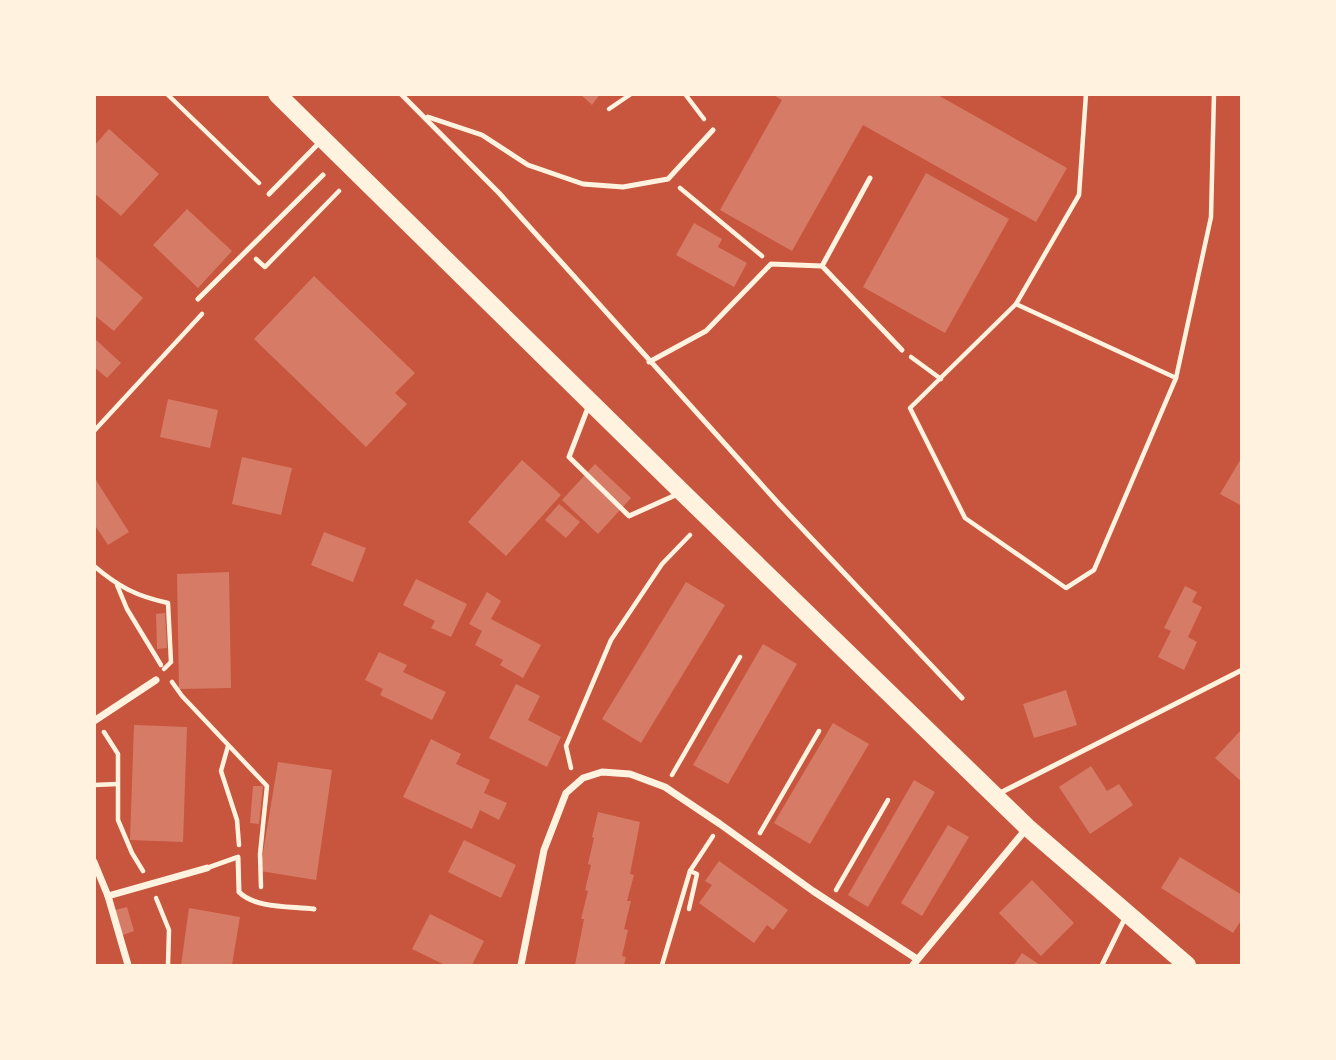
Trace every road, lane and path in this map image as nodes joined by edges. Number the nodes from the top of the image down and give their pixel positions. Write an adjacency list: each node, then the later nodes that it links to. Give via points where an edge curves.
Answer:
1 (167, 94): 15 (path)
2 (278, 94): 11 (main road)
3 (401, 94): 9 (lane)
4 (631, 94): 8 (path)
5 (685, 94): 10 (path)
6 (1086, 94): 19 (path, via 1079,195)
7 (1214, 94): 22 (path, via 1211,217)
8 (609, 108)
9 (426, 117): 14 (lane, via 482,135 528,165 583,184 623,187); 21 (lane)
10 (713, 130): 14 (lane)
11 (323, 139): 15 (lane); 25 (main road)
12 (323, 175): 18 (lane)
13 (870, 178): 17 (lane)
14 (668, 179): 16 (path)
15 (269, 194)
16 (771, 264): 17 (lane); 21 (lane, via 706,331)
17 (822, 266): 20 (lane)
18 (198, 299)
19 (1016, 304): 22 (path); 23 (path)
20 (902, 350): 23 (path)
21 (649, 362): 35 (lane)
22 (1176, 378): 23 (path, via 1094,570 1066,588 965,518 910,408)
23 (940, 379)
24 (128, 392): 26 (path)
25 (590, 402): 27 (main road); 27 (lane, via 569,457 629,516)
26 (94, 431)
27 (682, 492): 43 (main road)
28 (690, 535): 41 (path, via 662,564 600,662 566,746)
29 (94, 566): 30 (path)
30 (117, 585): 32 (path); 32 (path, via 168,603 171,662)
31 (740, 657): 42 (path)
32 (164, 670): 38 (path)
33 (1241, 670): 43 (lane)
34 (156, 680): 36 (street)
35 (962, 698)
36 (95, 720): 39 (path, via 118,754)
37 (819, 731): 47 (path)
38 (228, 745): 48 (path, via 267,786); 49 (path, via 221,771 237,820)
39 (118, 784): 40 (path); 53 (path, via 118,820)
40 (94, 785)
41 (574, 786): 42 (street, via 602,772 630,774); 63 (street, via 566,793 544,850)
42 (665, 787): 47 (street)
43 (995, 796): 45 (main road)
44 (888, 800): 55 (path)
45 (1027, 827): 59 (main road); 60 (street)
46 (710, 840): 52 (path)
47 (752, 847): 55 (street)
48 (260, 854): 49 (path); 56 (path, via 260,886)
49 (238, 857): 51 (lane); 56 (lane, via 239,891)
50 (94, 862): 54 (street)
51 (207, 868): 53 (street)
52 (690, 871): 58 (path, via 697,874); 64 (path)
53 (151, 884): 54 (street); 62 (path, via 169,930)
54 (108, 897): 61 (street)
55 (829, 902): 60 (street)
56 (270, 904): 57 (lane)
57 (314, 909)
58 (689, 909)
59 (1127, 915): 65 (lane); 66 (main road)
60 (915, 962)
61 (128, 965)
62 (168, 965)
63 (521, 965)
64 (662, 965)
65 (1102, 965)
66 (1187, 965)

